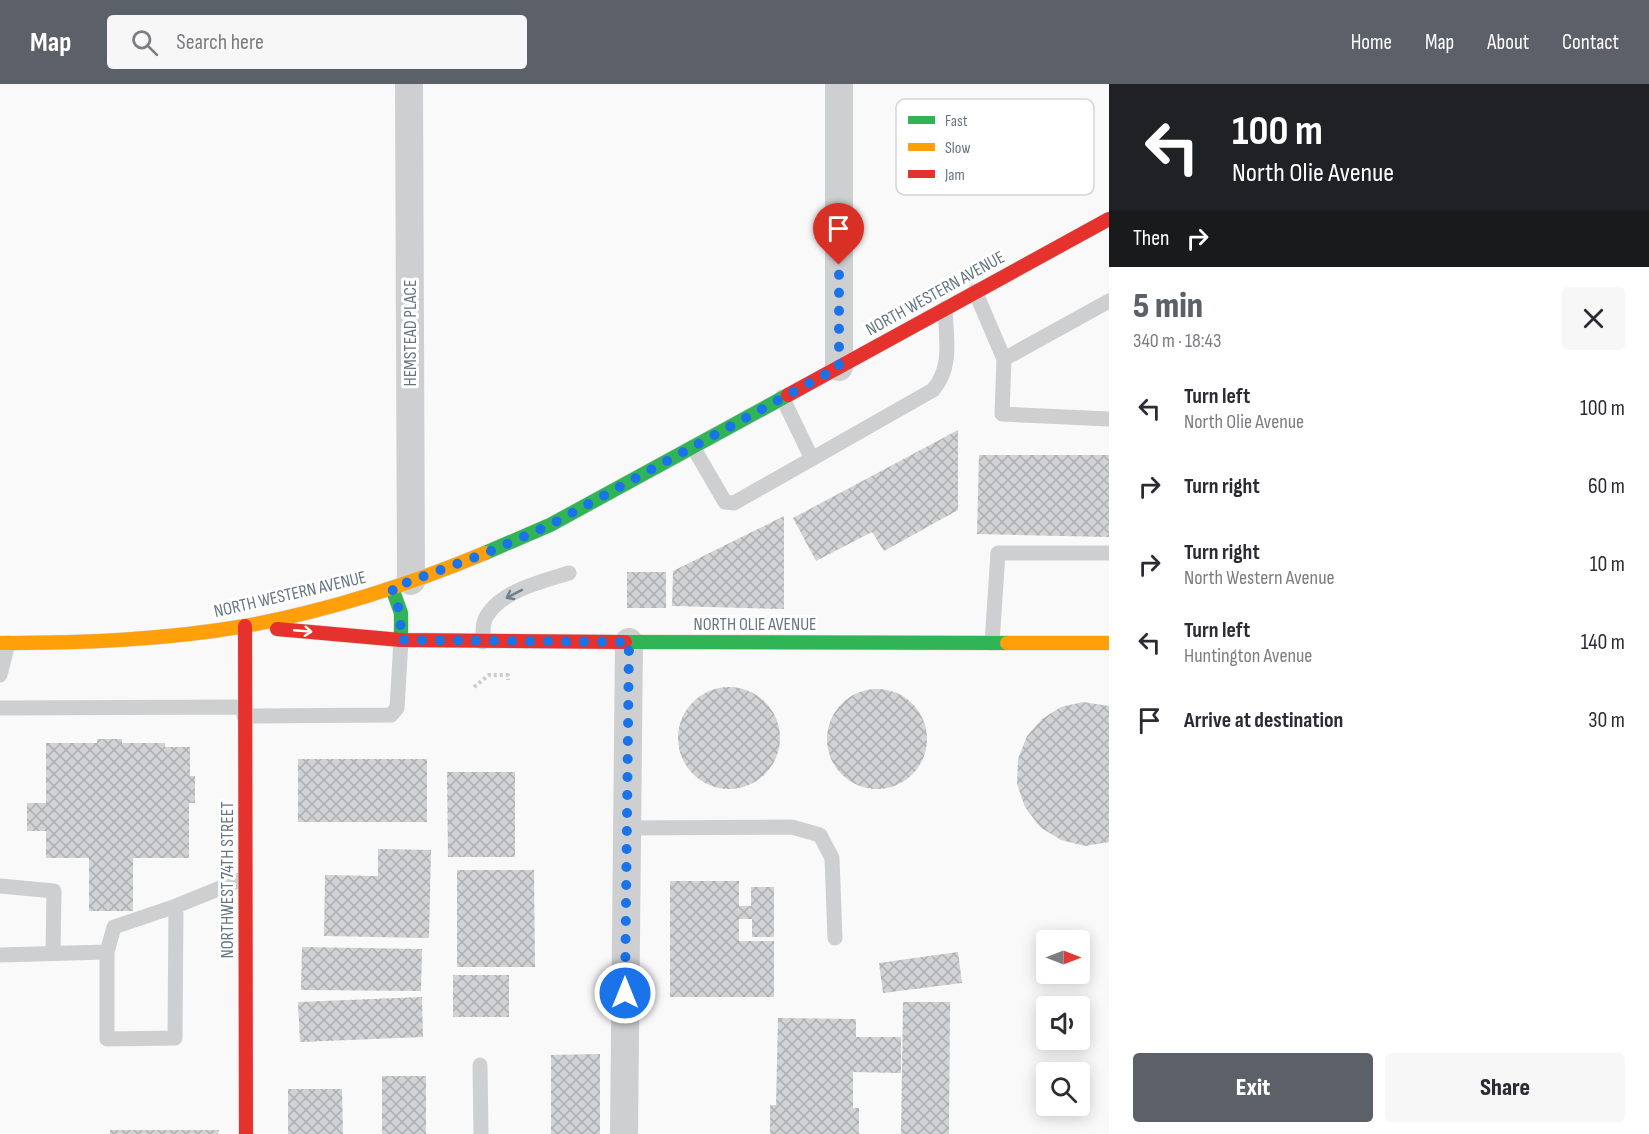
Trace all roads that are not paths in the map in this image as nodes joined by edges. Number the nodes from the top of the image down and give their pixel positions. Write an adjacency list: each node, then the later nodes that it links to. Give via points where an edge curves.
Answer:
1 (409, 84): 15 (street, HEMSTEAD PLACE)
2 (840, 84): 8 (street)
3 (1109, 219): 4 (main road, NORTH WESTERN AVENUE)
4 (975, 291): 6 (main road, NORTH WESTERN AVENUE); 7 (lane)
5 (1109, 301): 7 (lane)
6 (945, 308): 8 (main road, NORTH WESTERN AVENUE); 12 (lane, via 947,364 942,380 933,390)
7 (1004, 359): 10 (lane, via 1002,414)
8 (839, 367): 9 (main road, NORTH WESTERN AVENUE)
9 (782, 397): 11 (main road, NORTH WESTERN AVENUE); 12 (lane)
10 (1109, 419)
11 (693, 447): 12 (lane, via 720,495 726,502 734,503); 15 (main road, NORTH WESTERN AVENUE, via 550,525)
12 (812, 459)
13 (1109, 553): 21 (lane, via 998,553)
14 (568, 573): 18 (lane, one-way to 18, via 511,595 495,606 487,615)
15 (401, 585): 16 (main road, NORTH WESTERN AVENUE); 17 (main road)
16 (245, 626): 17 (main road, NORTH OLIE AVENUE, one-way to 17); 20 (main road, NORTH WESTERN AVENUE, via 76,643); 25 (main road, NORTHWEST 74TH STREET)
17 (401, 640): 18 (main road, NORTH OLIE AVENUE); 25 (lane, via 397,708 391,716)
18 (483, 642): 19 (main road, NORTH OLIE AVENUE)
19 (629, 642): 21 (main road, NORTH OLIE AVENUE); 26 (street)
20 (4, 643): 23 (lane)
21 (992, 643): 22 (main road, NORTH OLIE AVENUE)
22 (1109, 643)
23 (0, 675)
24 (0, 708): 25 (lane)
25 (244, 712): 27 (main road, NORTHWEST 74TH STREET)
26 (625, 828): 30 (lane, via 792,827 820,835 832,858); 37 (street)
27 (245, 878): 29 (lane); 35 (main road, NORTHWEST 74TH STREET)
28 (0, 886): 32 (lane, via 54,891)
29 (176, 906): 31 (lane, via 114,927); 31 (lane, via 175,1038 107,1039)
30 (835, 938)
31 (107, 952): 32 (lane)
32 (53, 953): 33 (lane)
33 (0, 955)
34 (480, 1065): 36 (lane)
35 (246, 1134)
36 (481, 1134)
37 (624, 1134)

